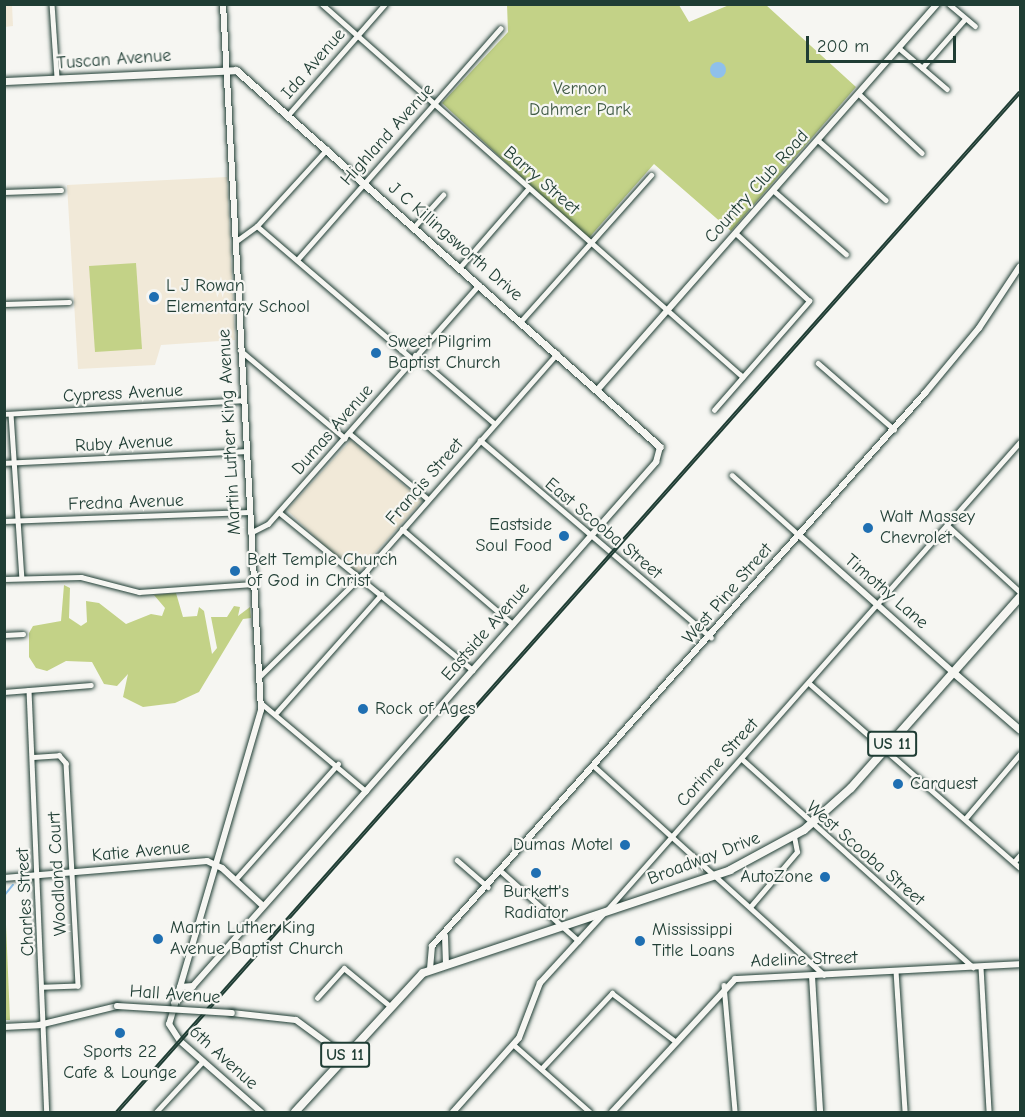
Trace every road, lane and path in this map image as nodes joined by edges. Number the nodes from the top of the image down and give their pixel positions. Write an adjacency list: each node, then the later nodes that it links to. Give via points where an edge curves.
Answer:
1 (52, 4): 14 (street)
2 (223, 4): 12 (street, Martin Luther King Avenue)
3 (322, 4): 10 (street, Barry Street)
4 (385, 4): 10 (street, Ida Avenue)
5 (949, 4): 7 (street)
6 (935, 5): 11 (street, Country Club Road)
7 (965, 19): 8 (street); 13 (street)
8 (975, 26)
9 (500, 29): 18 (street, Highland Avenue)
10 (357, 36): 18 (street, Barry Street); 19 (street, Ida Avenue)
11 (899, 48): 13 (street); 17 (street, Country Club Road)
12 (226, 68): 14 (main road, Tuscan Avenue); 19 (main road, J C Killingsworth Drive, via 244,74); 35 (street, Martin Luther King Avenue)
13 (922, 68): 16 (street)
14 (57, 78): 15 (main road, Tuscan Avenue)
15 (4, 81)
16 (947, 89)
17 (859, 94): 20 (street, Country Club Road); 22 (street)
18 (434, 104): 24 (street, Highland Avenue); 25 (street, Barry Street)
19 (288, 114): 21 (main road, J C Killingsworth Drive)
20 (819, 141): 27 (street, Country Club Road); 30 (street)
21 (327, 149): 24 (main road, J C Killingsworth Drive); 31 (street)
22 (922, 153)
23 (651, 175): 34 (street)
24 (363, 181): 32 (main road, J C Killingsworth Drive); 37 (street, Highland Avenue)
25 (528, 189): 34 (street, Barry Street); 38 (street)
26 (61, 190): 28 (street)
27 (774, 191): 33 (street, Country Club Road); 36 (street)
28 (4, 192)
29 (443, 195): 32 (street)
30 (886, 200)
31 (257, 226): 35 (street); 37 (street)
32 (415, 226): 38 (main road, J C Killingsworth Drive)
33 (735, 233): 43 (street, Country Club Road); 49 (street, via 809,301)
34 (590, 241): 43 (street, Barry Street); 44 (street)
35 (235, 242): 45 (street, Martin Luther King Avenue)
36 (846, 254)
37 (297, 260): 47 (street)
38 (460, 266): 40 (main road, J C Killingsworth Drive)
39 (1020, 266): 56 (street, West Pine Street, via 979,328)
40 (480, 284): 44 (main road, J C Killingsworth Drive); 47 (street, Dumas Avenue)
41 (69, 302): 42 (street)
42 (4, 304)
43 (666, 311): 49 (street, Barry Street); 50 (street, Country Club Road)
44 (522, 320): 46 (main road, J C Killingsworth Drive)
45 (240, 350): 51 (street, Martin Luther King Avenue); 58 (street)
46 (558, 353): 50 (main road, J C Killingsworth Drive); 55 (street, Francis Street)
47 (413, 357): 55 (street); 57 (street, Dumas Avenue)
48 (818, 363): 56 (street)
49 (743, 377): 52 (street)
50 (598, 388): 61 (main road, J C Killingsworth Drive)
51 (244, 400): 54 (street, Cypress Avenue); 62 (street, Martin Luther King Avenue)
52 (714, 410)
53 (4, 414): 54 (street, Cypress Avenue)
54 (11, 414): 63 (street)
55 (494, 423): 59 (street, Francis Street)
56 (894, 429): 75 (street, West Pine Street)
57 (349, 433): 58 (street, Dumas Avenue); 66 (street)
58 (345, 438): 68 (street, Dumas Avenue)
59 (480, 440): 66 (street, Francis Street); 74 (street, East Scooba Street)
60 (1020, 442): 71 (street, Corinne Street)
61 (660, 447): 74 (street, Eastside Avenue, via 656,462)
62 (246, 451): 63 (street, Ruby Avenue); 67 (street, Martin Luther King Avenue)
63 (15, 462): 64 (street, Ruby Avenue); 69 (street)
64 (4, 463)
65 (732, 475): 75 (street, Timothy Lane)
66 (428, 499): 72 (street, Francis Street)
67 (249, 512): 69 (street, Fredna Avenue); 73 (street, Martin Luther King Avenue)
68 (279, 512): 73 (street, Dumas Avenue); 78 (street)
69 (19, 520): 70 (street, Fredna Avenue); 76 (street)
70 (4, 521)
71 (947, 525): 80 (street); 83 (street, Corinne Street)
72 (402, 529): 78 (street, Francis Street); 84 (street)
73 (250, 533): 79 (street, Martin Luther King Avenue)
74 (590, 536): 84 (street, Eastside Avenue); 87 (street, East Scooba Street)
75 (800, 536): 83 (street, Timothy Lane); 87 (street, West Pine Street)
76 (22, 578): 77 (street); 79 (street, via 81,577 139,592)
77 (4, 579)
78 (357, 579): 81 (street); 90 (street, Francis Street)
79 (253, 584): 90 (street, Martin Luther King Avenue)
80 (1020, 592)
81 (381, 595): 88 (street); 96 (street)
82 (1020, 597): 89 (main road, Broadway Drive / US 11)
83 (878, 604): 89 (street, Timothy Lane); 91 (street, Corinne Street)
84 (513, 624): 88 (street, Eastside Avenue)
85 (23, 634): 86 (street)
86 (4, 635)
87 (711, 637): 103 (street, West Pine Street)
88 (473, 670): 104 (street, Eastside Avenue)
89 (954, 673): 97 (main road, Timothy Lane); 98 (main road, Broadway Drive / US 11)
90 (259, 677): 95 (street, Martin Luther King Avenue)
91 (809, 683): 98 (street); 101 (street, Corinne Street)
92 (91, 685): 93 (street)
93 (29, 690): 94 (street); 100 (street, Charles Street)
94 (4, 692)
95 (261, 703): 96 (street); 112 (street, Martin Luther King Avenue, via 257,734)
96 (277, 712): 102 (street)
97 (1020, 730)
98 (886, 751): 105 (street); 106 (main road, Broadway Drive / US 11)
99 (1020, 754): 105 (street)
100 (33, 757): 115 (street, Woodland Court, via 59,755 66,763); 117 (street, Charles Street)
101 (742, 759): 106 (street, West Scooba Street); 107 (street, Corinne Street)
102 (338, 764): 104 (street); 119 (street)
103 (595, 767): 107 (street); 114 (street, West Pine Street)
104 (366, 791): 121 (street, Eastside Avenue)
105 (965, 819): 111 (street)
106 (811, 825): 108 (main road, Broadway Drive / US 11); 129 (street, West Scooba Street)
107 (673, 836): 116 (street); 123 (street, Corinne Street)
108 (794, 837): 116 (main road, Broadway Drive / US 11); 122 (street, via 797,852)
109 (1020, 855): 111 (street)
110 (457, 860): 120 (street)
111 (1014, 862): 113 (street)
112 (217, 864): 115 (street, Katie Avenue, via 123,865); 119 (street, Katie Avenue); 137 (street, Martin Luther King Avenue)
113 (1020, 868)
114 (502, 872): 120 (street, West Pine Street); 124 (street)
115 (71, 874): 117 (street, Katie Avenue); 136 (street, Woodland Court, via 78,986)
116 (715, 875): 122 (street); 123 (main road, Broadway Drive / US 11)
117 (38, 877): 118 (street, Katie Avenue); 136 (street, Charles Street)
118 (4, 878)
119 (235, 880): 121 (street, Katie Avenue)
120 (489, 887): 125 (street, West Pine Street)
121 (263, 906): 135 (street, Eastside Avenue)
122 (751, 906): 132 (street)
123 (607, 910): 124 (main road, Broadway Drive / US 11); 126 (street, Corinne Street)
124 (565, 924): 126 (street); 127 (main road, Broadway Drive / US 11)
125 (446, 933): 127 (street); 130 (street, West Pine Street, via 430,950)
126 (579, 941): 145 (street, Corinne Street, via 536,988)
127 (446, 963): 130 (main road, US 11)
128 (1020, 964): 129 (street, Adeline Street)
129 (977, 967): 131 (street, Adeline Street); 159 (street)
130 (430, 969): 140 (main road, US 11)
131 (896, 971): 132 (street, Adeline Street); 158 (street)
132 (824, 975): 133 (street, Adeline Street)
133 (812, 976): 134 (street, Adeline Street, via 738,978); 157 (street)
134 (724, 985): 144 (street); 156 (street)
135 (193, 986): 137 (street); 139 (street, Eastside Avenue)
136 (43, 987): 141 (street, Charles Street)
137 (180, 987): 139 (street, Martin Luther King Avenue)
138 (317, 998): 140 (street, via 344,968)
139 (173, 1004): 142 (street, Martin Luther King Avenue)
140 (389, 1005): 146 (main road, US 11)
141 (44, 1023): 143 (street, Hall Avenue); 146 (street, Hall Avenue, bridge, via 117,1006 269,1015 296,1020); 149 (street, Charles Street)
142 (169, 1024): 147 (street, 6th Avenue)
143 (4, 1025)
144 (675, 1041): 148 (street, via 612,993); 155 (street)
145 (514, 1046): 148 (street); 153 (street, Corinne Street)
146 (345, 1056): 152 (main road, US 11)
147 (203, 1060): 150 (street); 151 (street, 6th Avenue)
148 (542, 1069): 154 (street)
149 (47, 1113)
150 (156, 1113)
151 (261, 1113)
152 (295, 1113)
153 (453, 1113)
154 (590, 1113)
155 (612, 1113)
156 (735, 1113)
157 (820, 1113)
158 (905, 1113)
159 (989, 1113)

